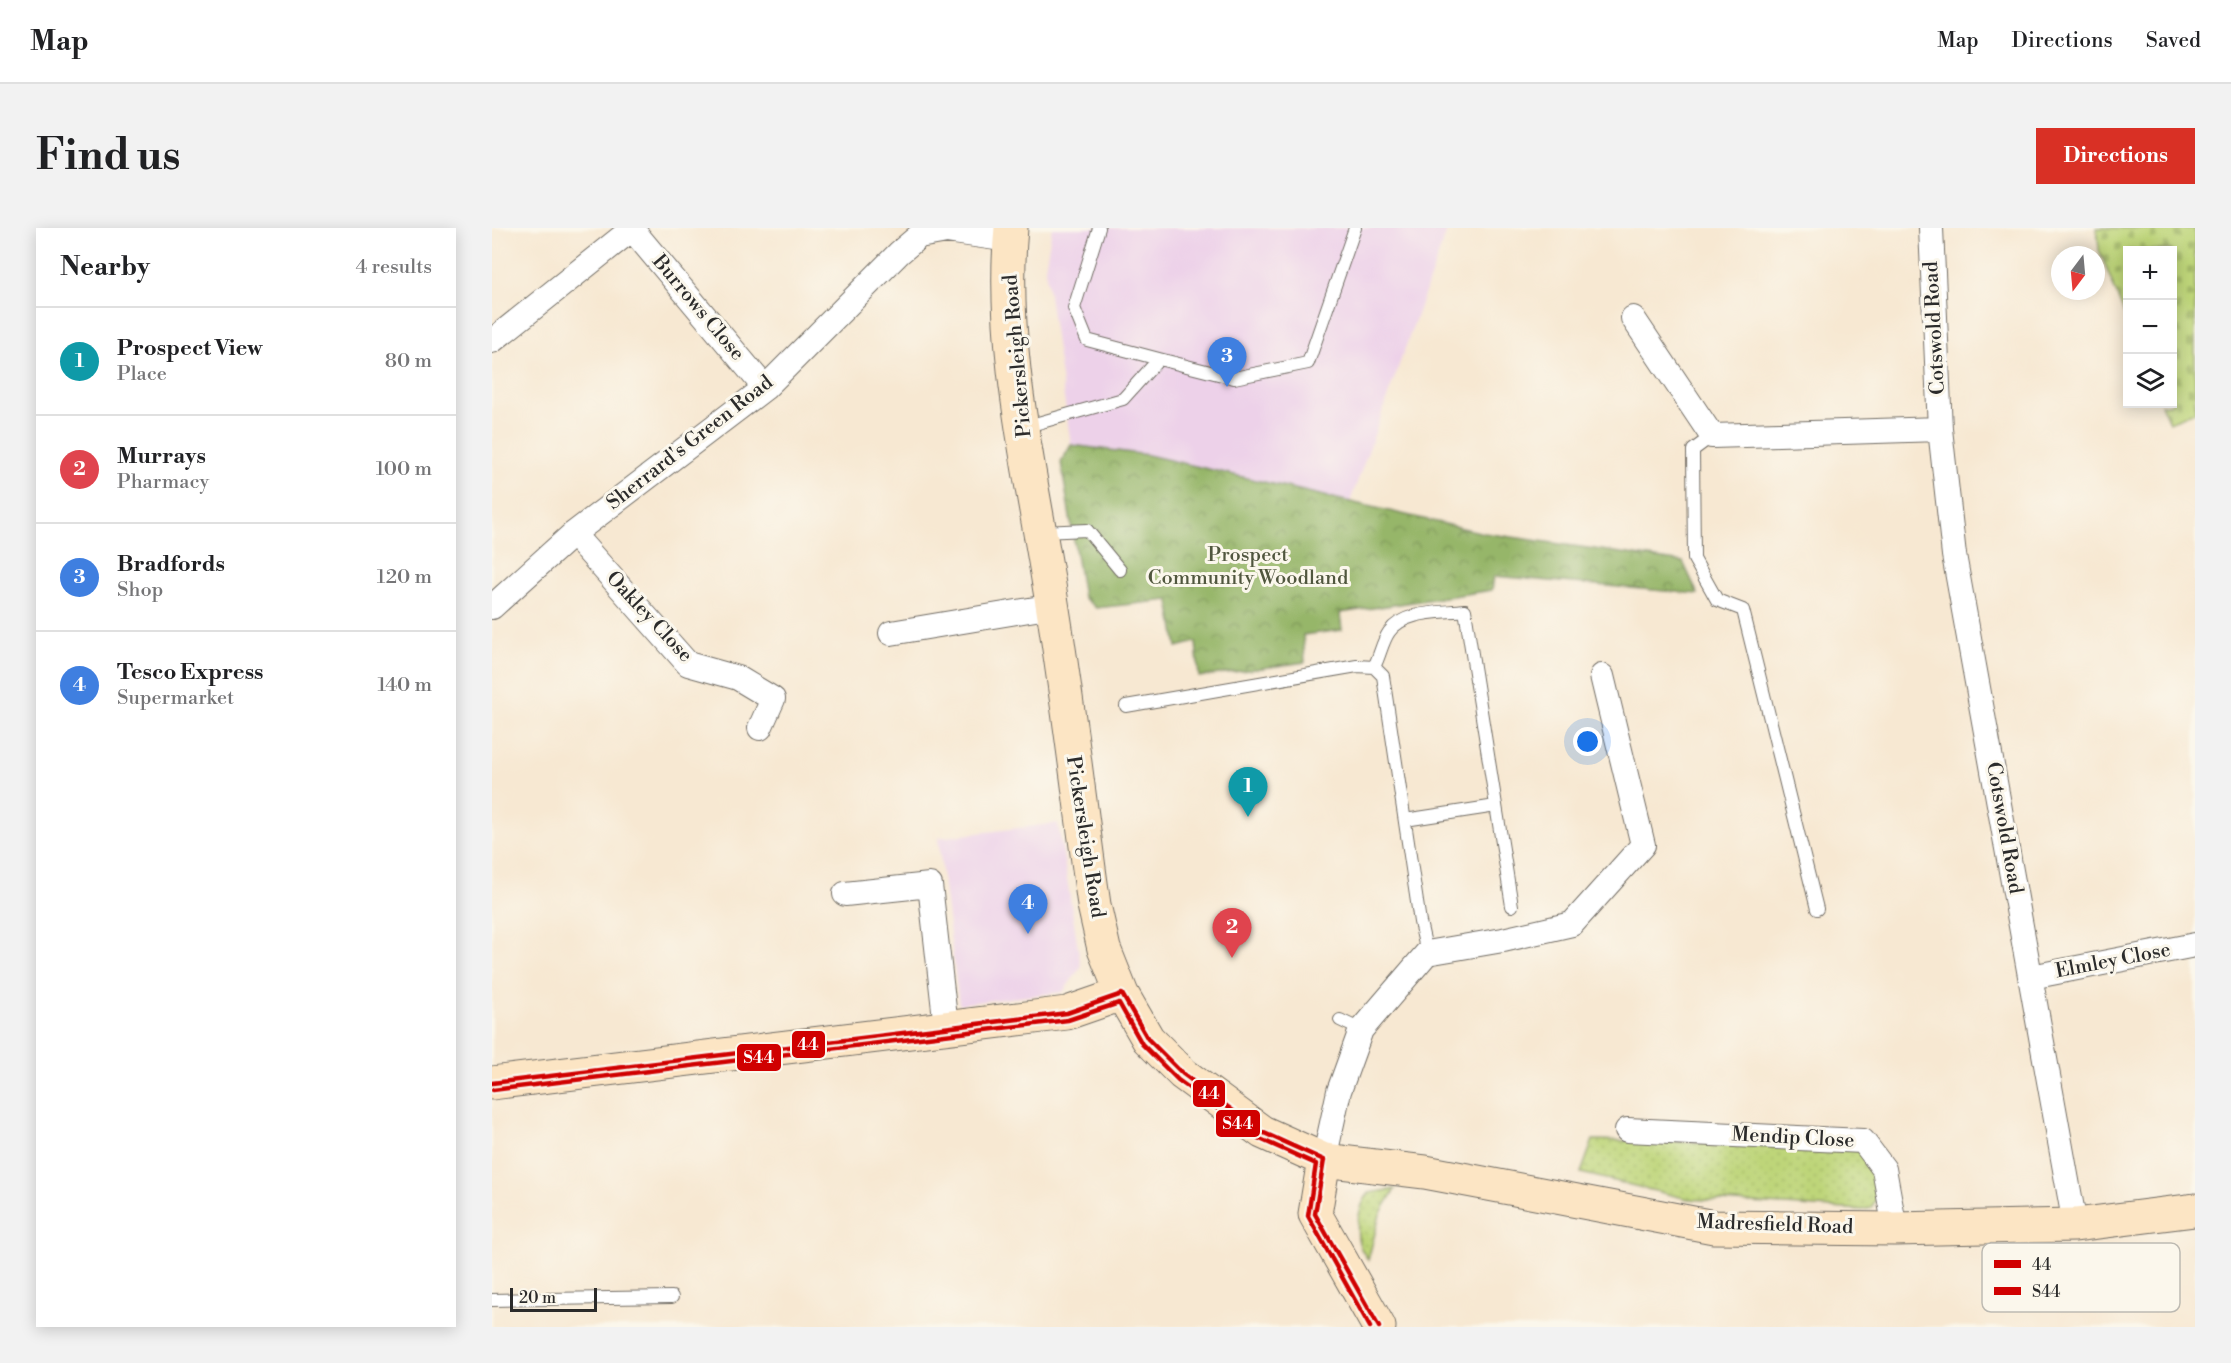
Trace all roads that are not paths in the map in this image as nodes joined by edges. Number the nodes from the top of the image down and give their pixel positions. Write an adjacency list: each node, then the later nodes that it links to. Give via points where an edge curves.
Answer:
1 (632, 228): 8 (street); 10 (street, Burrows Close)
2 (1099, 228): 9 (lane, via 1074,308 1086,340)
3 (1355, 228): 9 (lane, via 1308,363 1234,378)
4 (1931, 228): 12 (street, Cotswold Road)
5 (947, 229): 6 (street, Sherrard's Green Road); 10 (street, Sherrard's Green Road, via 920,236 899,253)
6 (1011, 234): 11 (street, Pickersleigh Road, via 1008,292)
7 (1633, 318): 13 (street)
8 (492, 341)
9 (1159, 359): 11 (lane, via 1123,399)
10 (765, 388): 15 (street, Sherrard's Green Road)
11 (1023, 427): 14 (street, Pickersleigh Road)
12 (1940, 429): 13 (street); 31 (street, Cotswold Road, via 1954,555)
13 (1712, 436): 28 (lane, via 1693,450 1694,559 1717,600 1743,610)
14 (1040, 532): 16 (lane, via 1087,530); 17 (street, Pickersleigh Road)
15 (573, 534): 18 (street, Sherrard's Green Road); 23 (street, Oakley Close, via 688,664 738,678 773,699)
16 (1120, 570)
17 (1053, 606): 19 (street); 32 (street, Pickersleigh Road, via 1094,905 1104,949)
18 (492, 607)
19 (891, 633)
20 (1374, 667): 22 (lane, via 1357,666); 24 (lane, via 1397,622 1410,616 1465,610); 25 (lane, via 1383,676)
21 (1602, 676): 30 (street, via 1643,845 1572,924)
22 (1126, 706)
23 (760, 728)
24 (1496, 806): 25 (lane); 27 (lane)
25 (1405, 820): 30 (lane)
26 (845, 894): 33 (street, via 930,885)
27 (1512, 906)
28 (1816, 909)
29 (2195, 945): 31 (street, Elmley Close)
30 (1427, 953): 36 (street, via 1350,1025)
31 (2031, 977): 38 (street, Cotswold Road)
32 (1122, 994): 33 (street, via 1066,1013); 36 (street, Pickersleigh Road, via 1148,1039 1183,1074 1262,1132)
33 (946, 1027): 34 (street)
34 (492, 1083)
35 (1627, 1130): 39 (street, Mendip Close, via 1863,1141 1884,1169)
36 (1324, 1160): 39 (street, Madresfield Road, via 1425,1172 1714,1227); 42 (street, via 1315,1214)
37 (2195, 1210): 38 (street, Madresfield Road)
38 (2075, 1225): 39 (street, Madresfield Road)
39 (1895, 1229)
40 (672, 1298): 41 (lane)
41 (492, 1300)
42 (1379, 1327)

